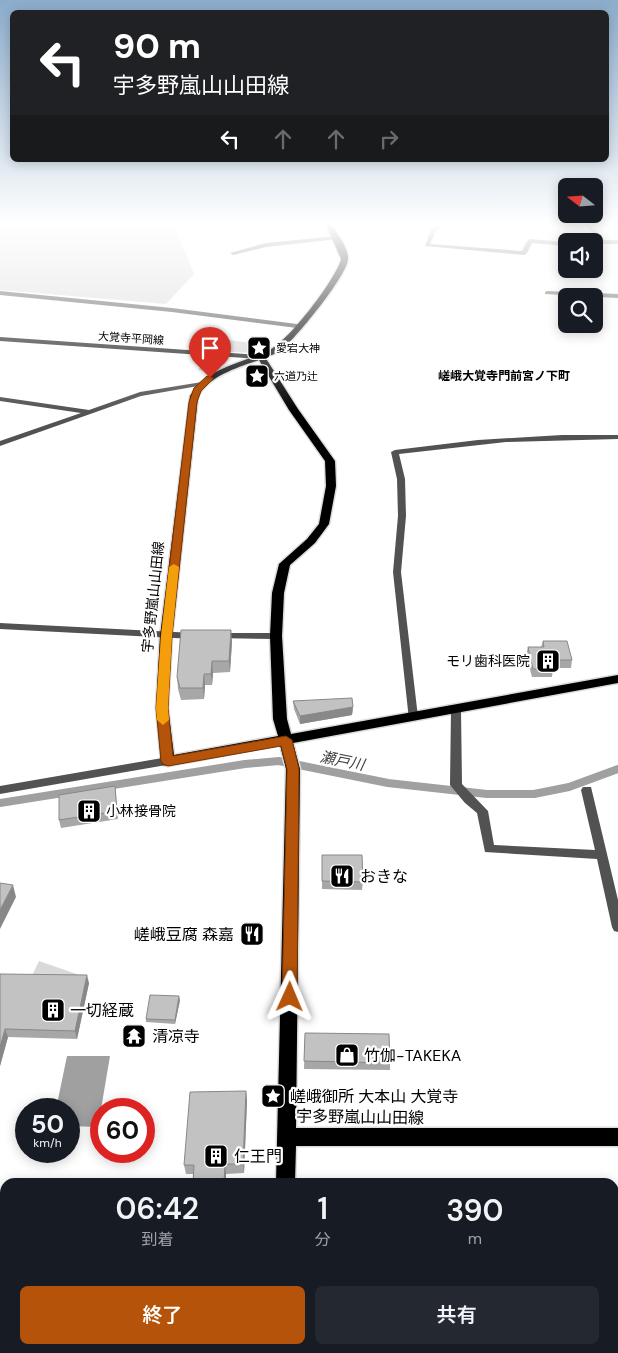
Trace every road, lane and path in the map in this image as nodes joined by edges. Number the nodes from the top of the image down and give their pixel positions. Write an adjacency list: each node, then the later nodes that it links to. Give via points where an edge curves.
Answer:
1 (330, 288): 5 (main road)
2 (0, 293): 5 (street)
3 (547, 293): 4 (street)
4 (618, 296)
5 (297, 326): 7 (main road, via 281,347)
6 (0, 339): 7 (main road, 大覚寺平岡線)
7 (261, 357): 8 (main road, via 221,372); 15 (main road, 宇多野嵐山山田線, via 330,461 331,486 324,524 311,541 285,564 278,593)
8 (202, 384): 10 (street, via 140,394); 14 (main road, 宇多野嵐山山田線, via 193,402)
9 (0, 399): 10 (street)
10 (87, 411): 12 (street)
11 (618, 437): 18 (street, via 459,443 395,452 402,507 397,572)
12 (0, 444)
13 (0, 626): 14 (street)
14 (166, 636): 15 (street); 20 (main road, 宇多野嵐山山田線, via 162,708)
15 (276, 636): 19 (main road, 宇多野嵐山山田線, via 280,719)
16 (618, 679): 17 (main road)
17 (456, 710): 18 (main road); 23 (street, via 456,785 482,811 489,849)
18 (412, 717): 19 (main road)
19 (286, 740): 20 (main road); 25 (main road, 宇多野嵐山山田線, via 292,762)
20 (168, 761): 21 (street)
21 (0, 790)
22 (587, 790): 23 (street)
23 (602, 855): 24 (street)
24 (618, 927)
25 (288, 1137): 26 (main road, 宇多野嵐山山田線); 27 (main road)
26 (618, 1137)
27 (286, 1178)

